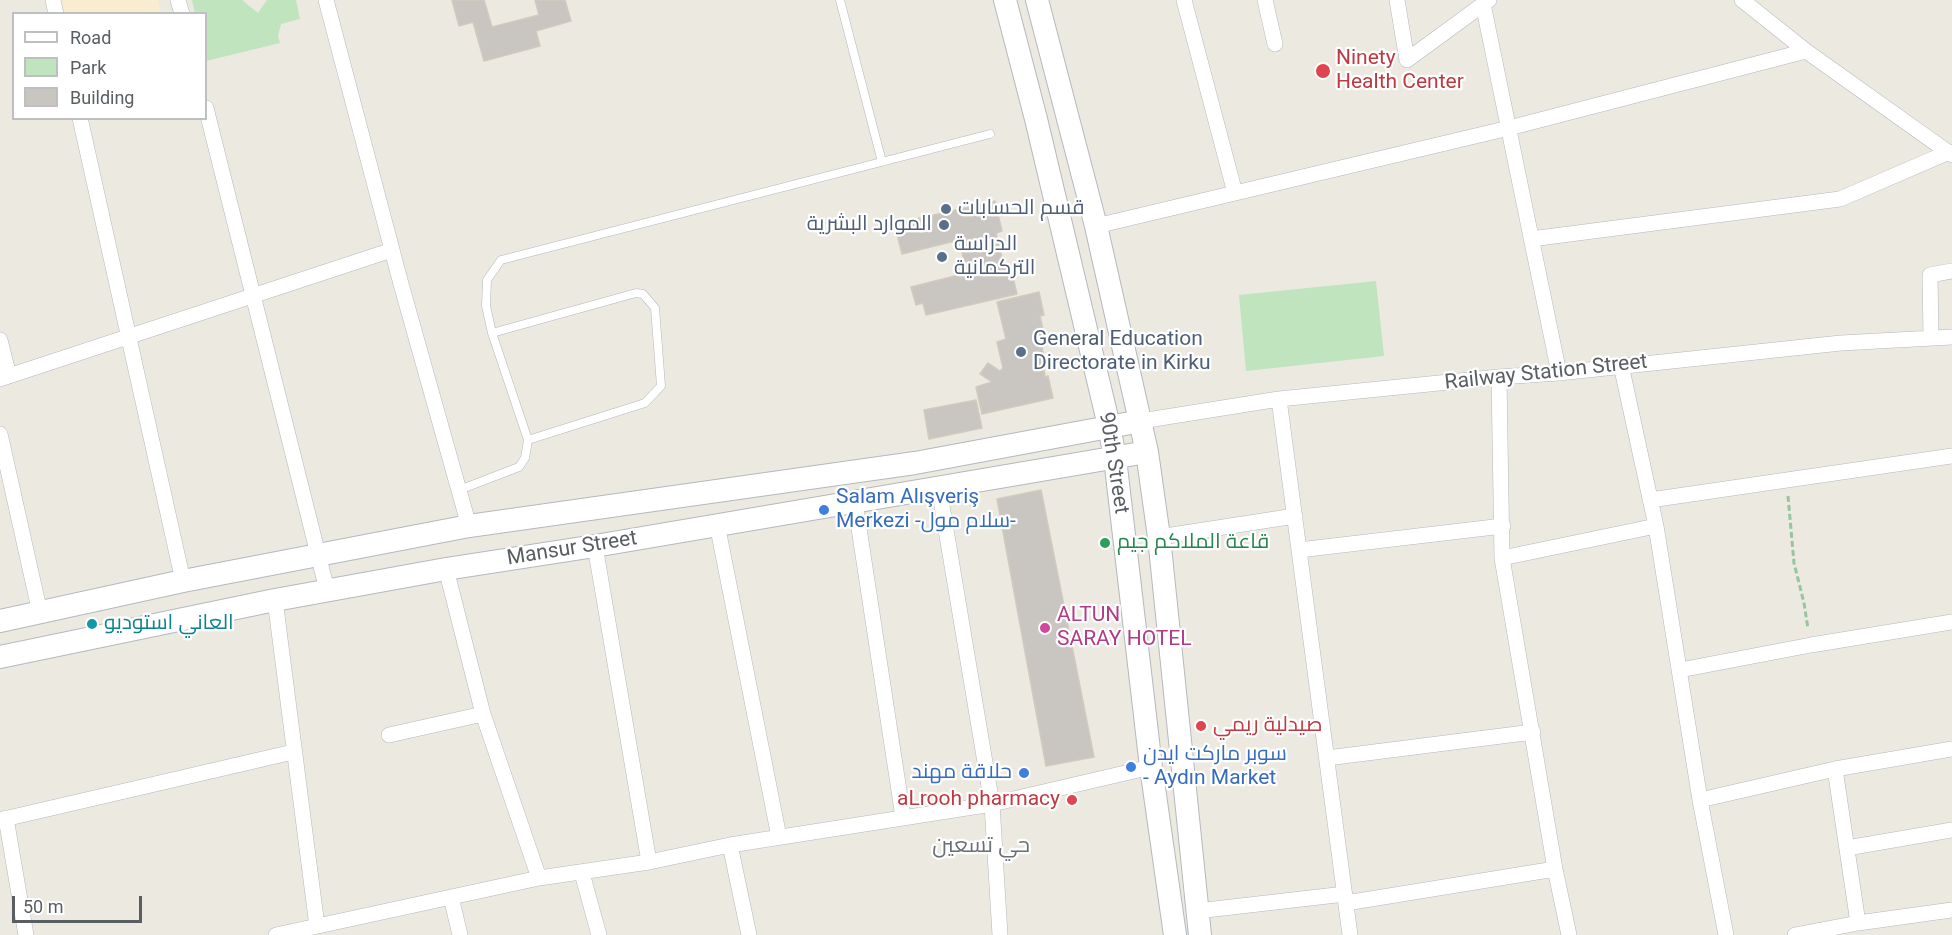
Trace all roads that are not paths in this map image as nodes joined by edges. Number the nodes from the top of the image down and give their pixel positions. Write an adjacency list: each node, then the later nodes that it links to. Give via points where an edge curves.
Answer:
1 (326, 0): 21 (street)
2 (840, 0): 17 (lane)
3 (1005, 0): 35 (street, 90th Street)
4 (1037, 0): 19 (street, 90th Street)
5 (1184, 0): 18 (street)
6 (1265, 0): 10 (street)
7 (1396, 0): 9 (street, via 1407,60)
8 (1742, 0): 11 (street)
9 (1486, 2): 14 (street)
10 (1275, 44)
11 (1806, 51): 14 (street); 16 (street)
12 (207, 112): 23 (street)
13 (80, 120): 25 (street)
14 (1509, 129): 18 (street); 20 (street)
15 (990, 134): 17 (lane)
16 (1950, 154): 20 (street, via 1840,199)
17 (882, 162): 24 (lane, via 501,260 487,280 486,306)
18 (1235, 193): 19 (street)
19 (1096, 226): 34 (street, 90th Street)
20 (1531, 239): 30 (street)
21 (392, 250): 23 (street); 42 (street)
22 (1952, 271): 27 (street, via 1930,275)
23 (253, 296): 25 (street); 53 (street)
24 (492, 333): 37 (lane); 37 (lane, via 636,293 643,294 655,308 660,386 645,403)
25 (129, 336): 31 (street); 56 (street)
26 (1952, 337): 27 (street, Railway Station Street)
27 (1931, 338): 29 (street, Railway Station Street)
28 (0, 340): 31 (street)
29 (1621, 365): 30 (street, Railway Station Street); 43 (street)
30 (1559, 373): 32 (street, Railway Station Street)
31 (4, 377)
32 (1499, 377): 33 (street, Railway Station Street); 48 (street)
33 (1279, 399): 34 (street, Railway Station Street); 45 (street)
34 (1141, 421): 35 (street, Mansur Street); 38 (street, 90th Street)
35 (1109, 426): 40 (street, 90th Street); 47 (street, Mansur Street, via 915,463)
36 (0, 434): 59 (street)
37 (528, 440): 42 (lane, via 519,467)
38 (1147, 452): 40 (street, Mansur Street); 50 (street, 90th Street)
39 (1952, 456): 43 (street)
40 (1115, 458): 41 (street, Mansur Street); 70 (street, 90th Street)
41 (939, 488): 44 (street, Mansur Street); 73 (street)
42 (459, 490): 47 (street)
43 (1650, 500): 49 (street)
44 (855, 502): 46 (street, Mansur Street); 74 (street)
45 (1295, 516): 50 (street); 52 (street)
46 (717, 524): 51 (street, Mansur Street); 77 (street)
47 (469, 526): 53 (street, Mansur Street)
48 (1503, 526): 52 (street); 54 (street)
49 (1656, 526): 54 (street); 63 (street)
50 (1159, 537): 87 (street, 90th Street)
51 (595, 546): 55 (street, Mansur Street); 80 (street)
52 (1299, 550): 69 (street)
53 (319, 554): 56 (street, Mansur Street); 57 (street)
54 (1502, 558): 65 (street)
55 (446, 568): 57 (street, Mansur Street); 64 (street)
56 (183, 580): 59 (street, Mansur Street)
57 (327, 590): 58 (street, Mansur Street)
58 (275, 600): 62 (street, Mansur Street); 68 (street)
59 (40, 613): 60 (street, Mansur Street)
60 (0, 621)
61 (1952, 622): 63 (street)
62 (0, 657)
63 (1680, 670): 72 (street)
64 (483, 714): 66 (street); 83 (street)
65 (1533, 732): 69 (street); 81 (street)
66 (389, 735)
67 (1952, 749): 71 (street)
68 (293, 752): 75 (street); 89 (street)
69 (1326, 758): 85 (street)
70 (1151, 767): 73 (street); 96 (street, 90th Street)
71 (1835, 769): 72 (street); 79 (street)
72 (1700, 800): 100 (street)
73 (992, 804): 74 (street); 95 (street)
74 (903, 817): 77 (street)
75 (3, 819): 90 (street)
76 (1952, 830): 79 (street)
77 (779, 837): 78 (street)
78 (730, 845): 80 (street); 94 (street)
79 (1847, 848): 88 (street)
80 (649, 862): 82 (street)
81 (1555, 869): 85 (street); 99 (street)
82 (582, 873): 83 (street); 93 (street)
83 (540, 878): 84 (street)
84 (451, 897): 89 (street); 92 (street)
85 (1345, 898): 87 (street); 98 (street)
86 (1952, 910): 88 (street)
87 (1197, 911): 97 (street, 90th Street)
88 (1858, 923): 101 (street)
89 (317, 926): 91 (street)
90 (26, 935)
91 (276, 935)
92 (460, 935)
93 (599, 935)
94 (749, 935)
95 (1000, 935)
96 (1175, 935)
97 (1200, 935)
98 (1350, 935)
99 (1569, 935)
100 (1726, 935)
101 (1795, 935)

